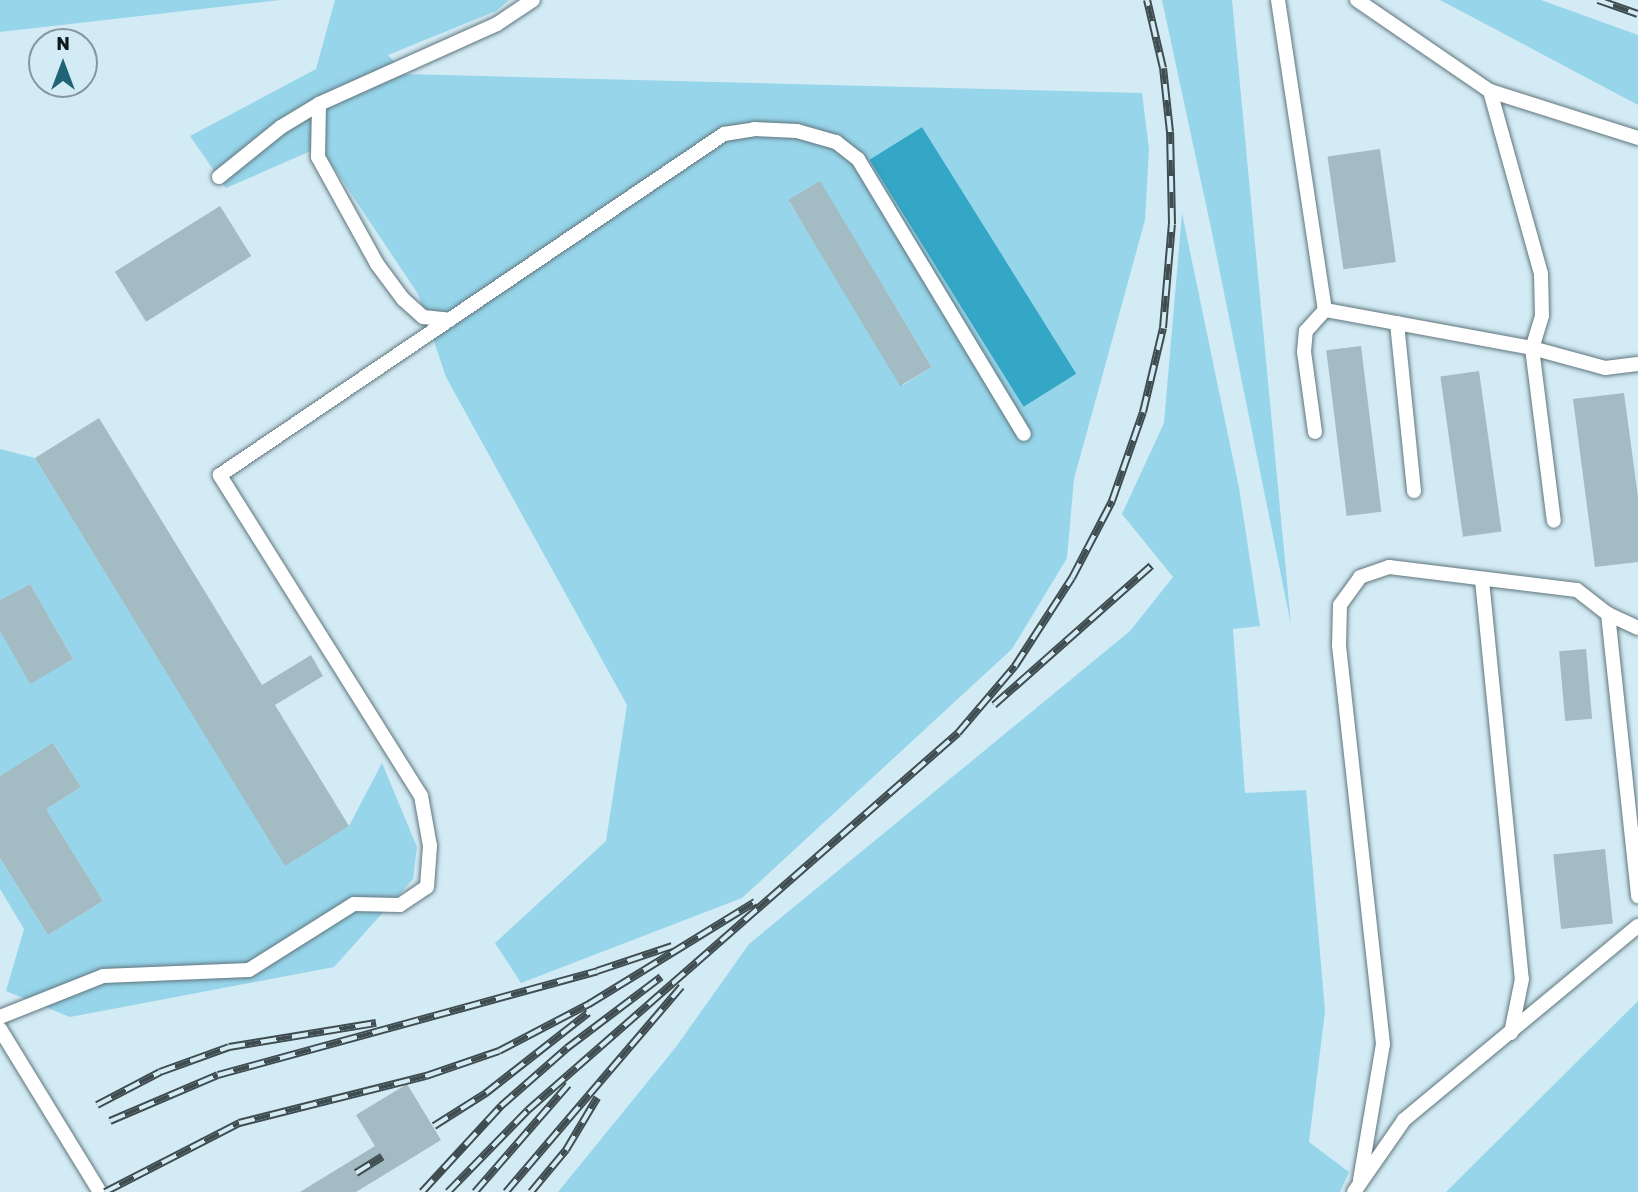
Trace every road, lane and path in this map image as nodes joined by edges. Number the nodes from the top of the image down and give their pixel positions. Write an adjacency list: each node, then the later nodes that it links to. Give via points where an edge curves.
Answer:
1 (533, 0): 5 (lane, via 497,24)
2 (1278, 0): 8 (lane)
3 (1357, 0): 4 (lane)
4 (1490, 91): 6 (lane); 11 (lane, via 1541,274 1542,316)
5 (319, 104): 7 (lane, via 281,127); 9 (lane, via 318,157 377,264 423,317)
6 (1638, 138)
7 (219, 177)
8 (1325, 310): 10 (lane); 13 (lane, via 1306,331 1304,352)
9 (450, 320): 14 (lane, via 724,134 754,129 797,131 836,142 858,159); 22 (lane, via 220,475 421,796 429,846 427,887 400,905 354,904 249,970 103,976)
10 (1396, 323): 11 (lane); 15 (lane)
11 (1532, 348): 12 (lane, via 1605,368); 16 (lane)
12 (1638, 364)
13 (1315, 432)
14 (1024, 434)
15 (1414, 491)
16 (1554, 521)
17 (1482, 580): 18 (lane, via 1577,590); 23 (lane, via 1522,979); 25 (lane, via 1390,568 1360,577 1340,605 1339,646 1383,1044)
18 (1608, 614): 19 (lane); 20 (lane)
19 (1638, 628)
20 (1638, 896)
21 (1638, 926): 23 (lane)
22 (0, 1017)
23 (1511, 1033): 25 (lane, via 1404,1120)
24 (2, 1038): 26 (lane)
25 (1357, 1186)
26 (100, 1192)

